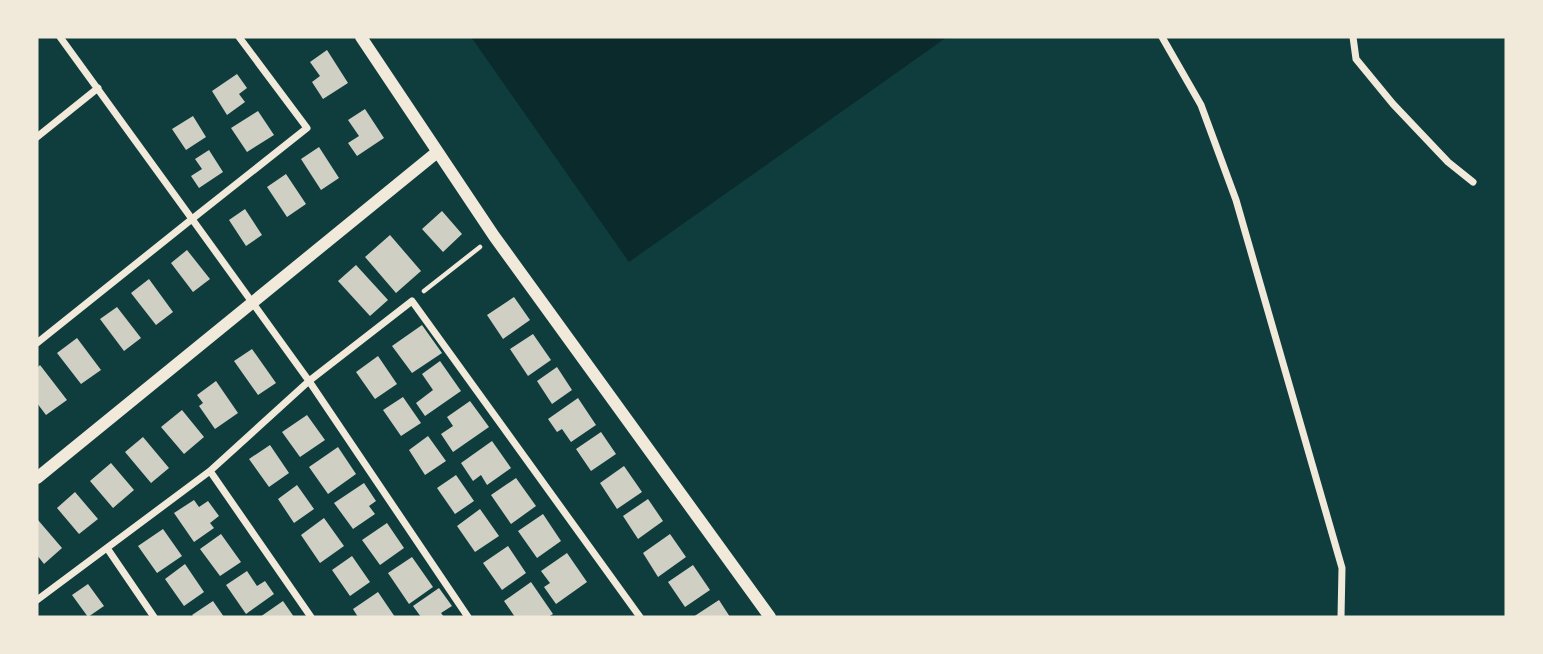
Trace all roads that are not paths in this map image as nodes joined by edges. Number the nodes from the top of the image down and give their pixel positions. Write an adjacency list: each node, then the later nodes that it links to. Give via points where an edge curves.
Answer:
1 (60, 37): 6 (street)
2 (239, 37): 10 (street, via 307,128)
3 (360, 37): 8 (street)
4 (1162, 37): 23 (street, via 1201,105 1236,200 1342,568)
5 (1353, 37): 9 (street, via 1356,59 1393,104)
6 (98, 88): 7 (street); 10 (street)
7 (37, 137)
8 (436, 153): 11 (street); 22 (street)
9 (1473, 182)
10 (192, 219): 11 (street); 12 (street)
11 (251, 303): 13 (street); 15 (street)
12 (37, 343)
13 (309, 381): 14 (street); 20 (street); 21 (street, via 412,301)
14 (210, 471): 16 (street); 19 (street)
15 (37, 478)
16 (107, 548): 17 (street); 18 (street)
17 (37, 600)
18 (154, 617)
19 (311, 617)
20 (468, 617)
21 (640, 617)
22 (769, 617)
23 (1341, 617)

